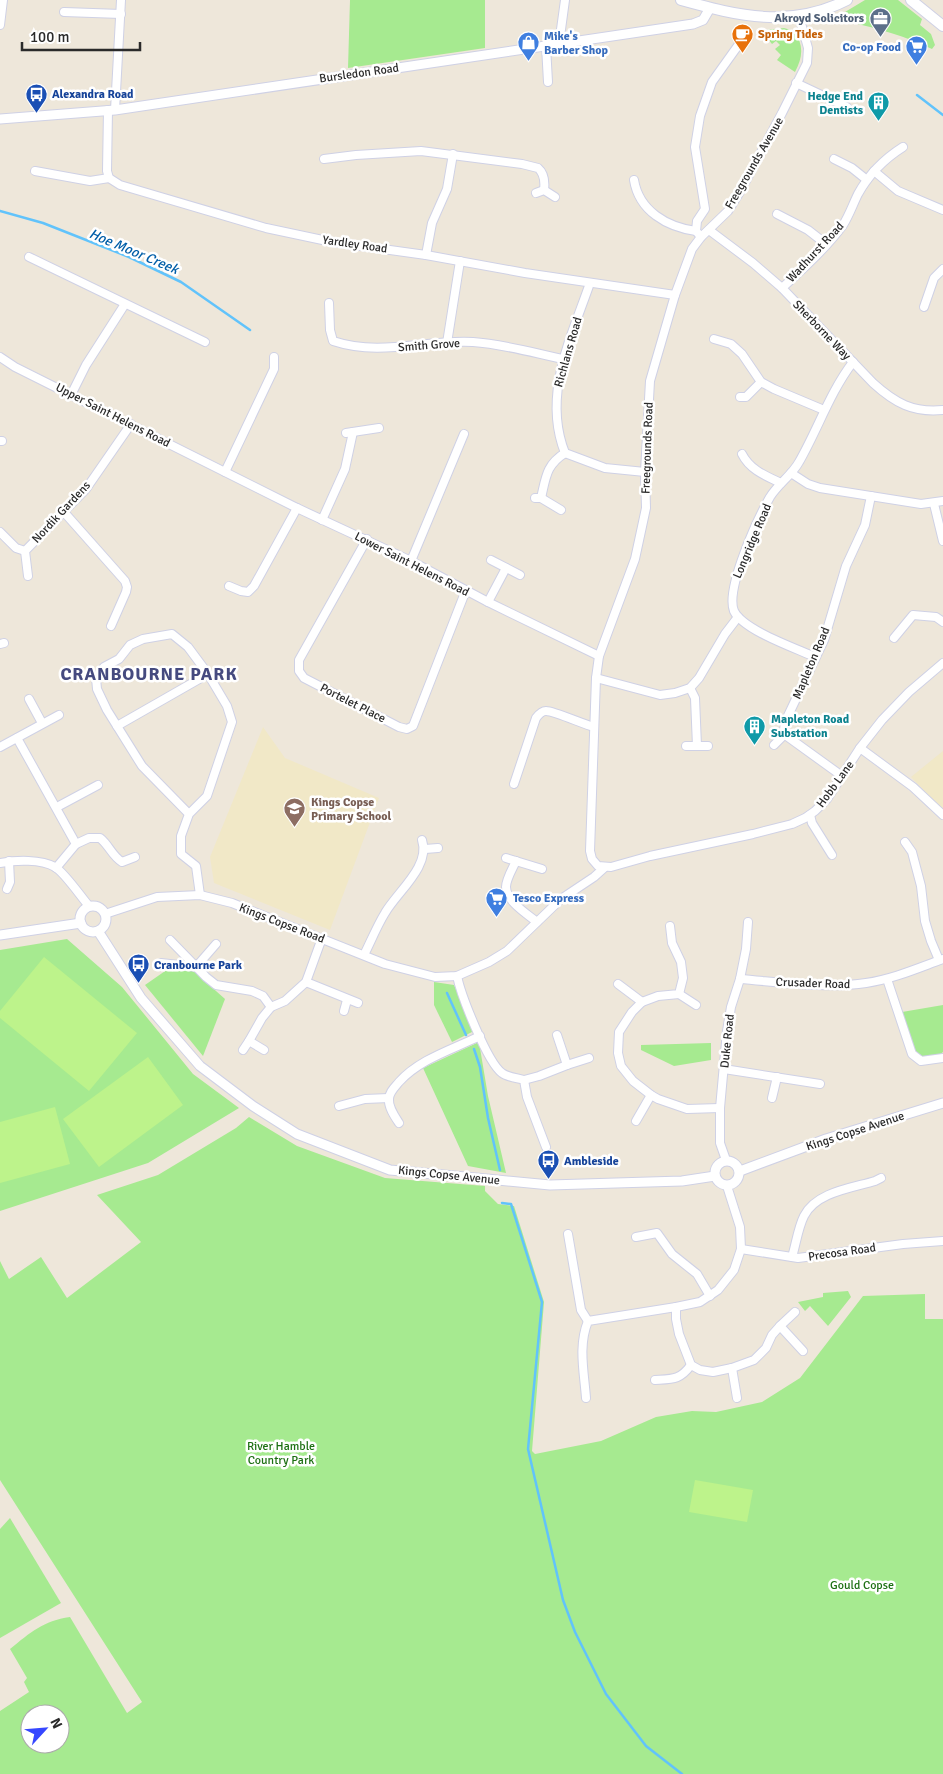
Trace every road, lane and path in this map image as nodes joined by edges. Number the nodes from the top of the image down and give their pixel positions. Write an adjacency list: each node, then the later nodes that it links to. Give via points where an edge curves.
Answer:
1 (2, 0): 11 (street)
2 (121, 0): 9 (street)
3 (565, 0): 14 (street)
4 (681, 0): 7 (main road)
5 (847, 0): 10 (main road, via 821,12)
6 (911, 0): 12 (main road)
7 (710, 8): 10 (main road, via 762,18); 14 (street, Bursledon Road, via 703,20 693,24)
8 (64, 12): 9 (street)
9 (120, 14): 19 (street)
10 (798, 16): 17 (street, Freegrounds Avenue, via 809,56)
11 (0, 25)
12 (943, 26)
13 (742, 40): 34 (street, Freegrounds Road, via 712,82 700,116 695,147 705,209 697,221)
14 (559, 44): 15 (street, Bursledon Road)
15 (546, 46): 16 (street); 19 (street, Bursledon Road)
16 (548, 82)
17 (796, 83): 18 (street); 33 (street, Freegrounds Avenue, via 741,190 728,211)
18 (847, 107)
19 (111, 110): 20 (street, Bursledon Road); 27 (street)
20 (0, 120)
21 (903, 147): 26 (street, Wadhurst Road, via 888,156)
22 (453, 154): 23 (street, via 357,151); 30 (street, via 544,169 545,180 540,192); 36 (street, via 447,189 432,223)
23 (324, 159)
24 (834, 159): 28 (street)
25 (35, 171): 27 (street, via 49,171 90,181)
26 (874, 171): 28 (street, Wadhurst Road); 31 (street, via 898,191)
27 (109, 178): 36 (street, Yardley Road, via 120,185 266,228 332,242)
28 (867, 180): 35 (street, Wadhurst Road, via 844,224)
29 (633, 184): 34 (street, via 645,208 677,227)
30 (555, 197)
31 (943, 210)
32 (777, 214): 35 (street, via 808,230)
33 (709, 230): 34 (street, Freegrounds Avenue); 41 (street, Sherborne Way)
34 (699, 234): 42 (street, Freegrounds Road)
35 (826, 244): 41 (street, Wadhurst Road)
36 (426, 254): 38 (street, Yardley Road)
37 (29, 257): 44 (street)
38 (460, 261): 40 (street, Yardley Road); 48 (street)
39 (943, 269): 45 (street, via 934,278)
40 (590, 283): 42 (street, Yardley Road); 51 (street, Richlans Road)
41 (782, 288): 52 (street, Sherborne Way)
42 (675, 296): 64 (street, Freegrounds Road, via 650,381)
43 (329, 303): 48 (street, Smith Grove, via 333,341 382,349)
44 (125, 304): 47 (street); 54 (street, via 86,364)
45 (924, 307)
46 (714, 339): 53 (street, via 731,344 742,354)
47 (205, 342)
48 (447, 343): 51 (street, Smith Grove, via 474,342)
49 (274, 357): 63 (street, via 274,369)
50 (0, 358): 54 (street, Upper Saint Helens Road)
51 (563, 359): 61 (street, Richlans Road, via 556,390 559,436)
52 (853, 362): 56 (street, Longridge Road); 57 (street, Sherborne Way, via 880,389 908,408)
53 (761, 382): 55 (street, via 746,397); 56 (street)
54 (71, 394): 58 (street, Upper Saint Helens Road)
55 (740, 398)
56 (824, 410): 65 (street, Longridge Road)
57 (943, 410)
58 (131, 424): 63 (street, Upper Saint Helens Road); 72 (street, Nordik Gardens, via 86,489)
59 (379, 428): 73 (street, via 350,432 345,469)
60 (464, 434): 79 (street)
61 (565, 453): 64 (street, via 606,468); 71 (street, via 555,459 538,498)
62 (742, 460): 66 (street, via 757,472)
63 (226, 472): 70 (street, Lower Saint Helens Road)
64 (645, 472): 90 (street, Freegrounds Road, via 646,508 635,559)
65 (791, 473): 66 (street, Longridge Road); 67 (street, via 820,488)
66 (781, 483): 86 (street, Longridge Road, via 767,505 735,581 732,602)
67 (871, 496): 69 (street); 91 (street, Mapleton Road, via 865,525 846,566 824,640)
68 (943, 501): 69 (street)
69 (934, 504): 76 (street)
70 (297, 508): 73 (street, Lower Saint Helens Road); 83 (street, via 254,586 248,592)
71 (561, 510)
72 (64, 511): 77 (street, Nordik Gardens); 88 (street, via 125,581 126,592)
73 (322, 520): 75 (street, Lower Saint Helens Road)
74 (0, 532): 77 (street, Nordik Gardens, via 16,548)
75 (367, 539): 79 (street, Lower Saint Helens Road); 84 (street, Portelet Place, via 299,660 299,671 304,678 399,727 407,729 413,726)
76 (943, 541)
77 (25, 551): 82 (street, Nordik Gardens)
78 (491, 560): 80 (street)
79 (411, 561): 84 (street, Lower Saint Helens Road)
80 (506, 568): 81 (street); 85 (street)
81 (520, 575)
82 (28, 576)
83 (229, 586)
84 (466, 590): 85 (street, Lower Saint Helens Road)
85 (488, 602): 90 (street, Lower Saint Helens Road)
86 (738, 617): 91 (street, via 758,631); 95 (street)
87 (943, 622): 89 (street, via 936,617 913,615)
88 (111, 626)
89 (894, 638)
90 (599, 656): 94 (street, Freegrounds Road)
91 (815, 657): 101 (street, Mapleton Road, via 785,722)
92 (943, 663): 108 (street, Hobb Lane, via 909,692)
93 (208, 674): 99 (street); 99 (street, via 188,647 172,634 143,639 130,645 96,678 97,690); 113 (street, via 227,706 232,722 207,796)
94 (596, 678): 95 (street, via 660,694); 100 (street, Freegrounds Road)
95 (690, 688): 105 (street, via 694,698)
96 (29, 699): 98 (street)
97 (59, 715): 98 (street)
98 (42, 723): 102 (street)
99 (117, 726): 113 (street, via 142,766)
100 (594, 727): 110 (street, via 551,712 539,714); 128 (street, Freegrounds Road, via 590,851 594,862)
101 (785, 734): 103 (street); 109 (street)
102 (18, 738): 107 (street); 112 (street)
103 (774, 745)
104 (686, 746): 105 (street)
105 (697, 746): 106 (street)
106 (708, 746)
107 (0, 748)
108 (860, 748): 109 (street, Hobb Lane); 115 (street, via 913,787)
109 (842, 776): 114 (street, Hobb Lane, via 827,799)
110 (513, 780)
111 (98, 785): 112 (street)
112 (57, 807): 118 (street)
113 (189, 814): 131 (street, via 181,836 181,854 196,866)
114 (810, 815): 121 (street); 128 (street, Hobb Lane, via 792,824)
115 (943, 815)
116 (422, 840): 120 (street)
117 (905, 842): 144 (street, via 916,850 925,920)
118 (76, 844): 122 (street, via 89,838 100,838 108,844 116,859 122,862); 127 (street)
119 (438, 848): 120 (street)
120 (425, 849): 143 (street, via 419,866 385,912)
121 (832, 856)
122 (135, 857)
123 (506, 858): 125 (street)
124 (9, 861): 126 (street); 127 (street, via 45,863); 130 (street)
125 (516, 861): 129 (street); 134 (street, via 506,886 508,894)
126 (0, 863)
127 (56, 868): 132 (street)
128 (604, 868): 134 (street, via 561,899)
129 (542, 869)
130 (11, 886)
131 (200, 895): 133 (street, Kings Copse Road, via 157,897); 140 (street, Kings Copse Road, via 232,903)
132 (89, 906): 133 (street, via 98,907); 136 (street, via 81,914)
133 (105, 914): 138 (street, via 105,923)
134 (537, 922): 147 (street, via 507,951)
135 (748, 922): 148 (street, Duke Road)
136 (81, 923): 138 (street, via 89,931); 139 (street)
137 (670, 926): 152 (street, via 672,943 681,962 683,978)
138 (98, 931): 184 (street, Kings Copse Avenue, via 141,998 200,1066 297,1134 390,1170 550,1185 682,1182)
139 (0, 934)
140 (322, 938): 143 (street, Kings Copse Road); 150 (street)
141 (170, 940): 146 (street)
142 (216, 944): 146 (street)
143 (364, 954): 147 (street, Kings Copse Road, via 426,976)
144 (941, 960): 149 (street, Crusader Road)
145 (161, 963): 146 (street)
146 (196, 967): 157 (street, via 216,985 252,991 263,996)
147 (456, 976): 159 (street)
148 (740, 979): 149 (street, Crusader Road, via 821,985 864,984); 167 (street, Duke Road, via 731,1007)
149 (887, 979): 165 (street, via 912,1054 921,1061)
150 (306, 982): 153 (street); 157 (street, via 285,1001)
151 (618, 984): 154 (street)
152 (679, 994): 154 (street); 156 (street)
153 (348, 1000): 155 (street); 158 (street)
154 (642, 1002): 171 (street, via 619,1032 618,1053 621,1066)
155 (358, 1003)
156 (696, 1004)
157 (271, 1007): 161 (street)
158 (344, 1011)
159 (480, 1036): 169 (street, via 490,1060 503,1074); 172 (street, via 409,1071)
160 (557, 1036): 166 (street)
161 (250, 1042): 162 (street); 163 (street)
162 (243, 1050)
163 (264, 1050)
164 (589, 1058): 166 (street)
165 (943, 1058)
166 (567, 1065): 169 (street)
167 (724, 1069): 168 (street); 176 (street, Duke Road)
168 (777, 1076): 170 (street); 173 (street)
169 (524, 1080): 181 (street)
170 (820, 1084)
171 (651, 1095): 176 (street, via 687,1109); 177 (street)
172 (388, 1098): 175 (street, via 365,1098 348,1106); 179 (street)
173 (772, 1098)
174 (943, 1104): 183 (street, Kings Copse Avenue, via 826,1139)
175 (339, 1106)
176 (720, 1108): 182 (street, Duke Road, via 720,1143)
177 (641, 1112): 178 (street); 180 (street)
178 (649, 1116)
179 (399, 1120)
180 (636, 1121)
181 (546, 1147)
182 (726, 1160): 183 (street, via 734,1162); 184 (street, via 718,1164)
183 (740, 1171): 186 (street, via 738,1180)
184 (715, 1176): 186 (street)
185 (881, 1178): 191 (street, via 835,1193 811,1207 804,1216)
186 (727, 1186): 190 (street, via 740,1227)
187 (568, 1234): 195 (street, via 581,1310)
188 (636, 1237): 192 (street, via 657,1233 672,1254 697,1274)
189 (943, 1240): 191 (street, Precosa Road)
190 (741, 1249): 191 (street, Precosa Road); 192 (street, via 734,1270)
191 (792, 1257)
192 (710, 1296): 193 (street, via 700,1302)
193 (676, 1307): 195 (street); 198 (street, via 679,1334)
194 (794, 1312): 196 (street)
195 (588, 1321): 201 (street, via 582,1352)
196 (780, 1326): 197 (street); 199 (street, via 754,1360)
197 (802, 1351)
198 (691, 1365): 199 (street, via 714,1372); 200 (street, via 678,1378)
199 (732, 1368): 202 (street)
200 (655, 1380)
201 (586, 1398)
202 (737, 1398)

